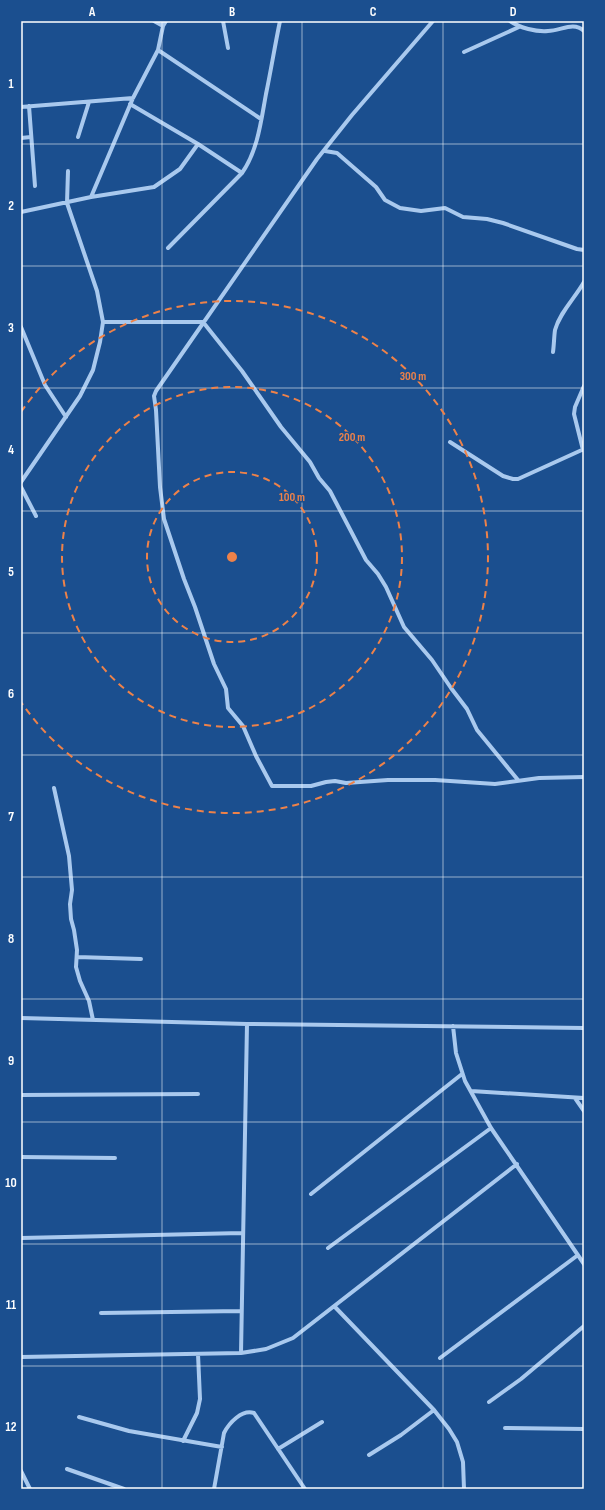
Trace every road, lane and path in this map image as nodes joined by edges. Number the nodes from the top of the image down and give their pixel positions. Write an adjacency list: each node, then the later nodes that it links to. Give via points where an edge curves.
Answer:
1 (154, 21): 7 (street)
2 (166, 21): 7 (street)
3 (223, 21): 10 (street)
4 (280, 21): 18 (street)
5 (433, 21): 23 (street, via 352,115)
6 (510, 21): 8 (street)
7 (163, 24): 11 (street)
8 (519, 27): 9 (street, via 548,32 572,26); 12 (street)
9 (584, 32)
10 (228, 48)
11 (158, 50): 13 (street); 18 (street)
12 (464, 52)
13 (133, 98): 14 (street); 15 (street)
14 (88, 102): 16 (street); 20 (street)
15 (130, 104): 22 (street); 27 (street)
16 (29, 106): 17 (street); 19 (street)
17 (21, 107)
18 (261, 119): 25 (street, via 254,151)
19 (31, 137): 21 (street); 26 (street)
20 (78, 137)
21 (21, 138)
22 (198, 144): 25 (street); 27 (street, via 180,169 158,186)
23 (325, 151): 31 (street, via 337,153 376,187 386,202 400,208 420,211 444,208 463,217 503,223); 34 (street)
24 (68, 171): 28 (street)
25 (242, 173): 30 (street)
26 (35, 186)
27 (91, 197): 28 (street)
28 (67, 203): 29 (street); 33 (street, via 96,291)
29 (21, 212)
30 (168, 248)
31 (584, 250)
32 (584, 282): 36 (street, via 557,325)
33 (103, 322): 34 (street); 38 (street, via 93,370)
34 (203, 322): 45 (street, via 330,491 366,560 386,588 404,627 432,660 467,709 477,730); 45 (street, via 154,396 164,519 214,664 226,689 228,708 243,726 270,784 311,786 335,780 346,783 435,780 496,784)
35 (21, 327): 38 (street, via 45,385)
36 (553, 352)
37 (584, 386): 40 (street, via 574,414)
38 (66, 417): 41 (street)
39 (450, 442): 40 (street, via 503,476 513,479)
40 (583, 449)
41 (21, 482)
42 (21, 487): 43 (street)
43 (36, 516)
44 (584, 777): 45 (street)
45 (518, 780)
46 (54, 788): 47 (street, via 69,856 72,890 70,912)
47 (77, 957): 48 (street); 50 (street, via 76,967)
48 (140, 959)
49 (21, 1018): 50 (street)
50 (93, 1020): 51 (street)
51 (247, 1024): 52 (street); 66 (street)
52 (453, 1026): 53 (street); 54 (street, via 456,1053)
53 (584, 1028)
54 (462, 1074): 55 (street); 65 (street)
55 (470, 1091): 58 (street); 61 (street)
56 (198, 1094): 57 (street)
57 (21, 1096)
58 (576, 1098): 59 (street); 60 (street)
59 (584, 1098)
60 (584, 1111)
61 (491, 1128): 64 (street); 68 (street)
62 (21, 1157): 63 (street)
63 (115, 1158)
64 (517, 1164): 69 (street); 71 (street)
65 (310, 1194)
66 (242, 1233): 67 (street); 72 (street)
67 (21, 1238)
68 (328, 1248)
69 (578, 1255): 70 (street); 78 (street)
70 (584, 1264)
71 (335, 1307): 75 (street, via 293,1338 266,1349); 80 (street)
72 (241, 1311): 73 (street); 75 (street)
73 (101, 1313)
74 (584, 1326): 79 (street, via 521,1379)
75 (240, 1353): 76 (street)
76 (198, 1354): 77 (street); 85 (street, via 199,1406)
77 (21, 1357)
78 (440, 1358)
79 (489, 1402)
80 (434, 1410): 88 (street); 95 (street, via 457,1442 463,1462)
81 (79, 1417): 85 (street, via 129,1431)
82 (322, 1422): 87 (street)
83 (505, 1428): 84 (street)
84 (584, 1429)
85 (183, 1441): 86 (street)
86 (222, 1447): 87 (street, via 224,1433 231,1422 246,1412 251,1412); 93 (street)
87 (278, 1449): 94 (street)
88 (369, 1455)
89 (67, 1469): 92 (street)
90 (21, 1471): 91 (street)
91 (30, 1489)
92 (124, 1489)
93 (214, 1489)
94 (305, 1489)
95 (464, 1489)

